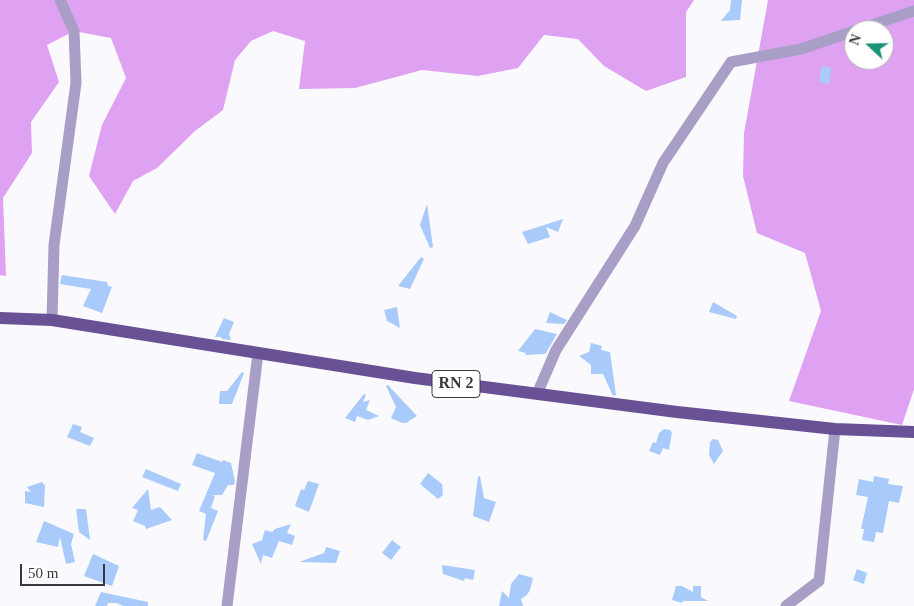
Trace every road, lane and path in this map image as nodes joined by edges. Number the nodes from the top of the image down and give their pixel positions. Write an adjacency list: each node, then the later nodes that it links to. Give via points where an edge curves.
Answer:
1 (60, 0): 6 (street, via 74,31 76,83 54,245)
2 (914, 11): 3 (street)
3 (886, 20)
4 (844, 34): 8 (street, via 801,49 731,62 663,163 635,226 556,350)
5 (0, 318): 6 (main road, RN 2)
6 (52, 320): 7 (main road, RN 2)
7 (258, 353): 8 (main road, RN 2); 11 (street)
8 (536, 394): 9 (main road, RN 2)
9 (835, 428): 10 (main road, RN 2); 12 (street, via 819,581)
10 (914, 432)
11 (227, 606)
12 (786, 606)

